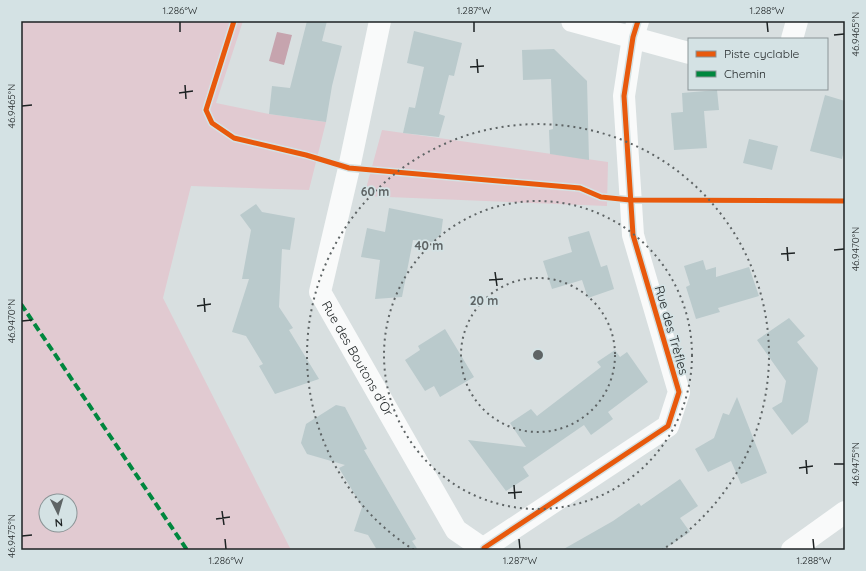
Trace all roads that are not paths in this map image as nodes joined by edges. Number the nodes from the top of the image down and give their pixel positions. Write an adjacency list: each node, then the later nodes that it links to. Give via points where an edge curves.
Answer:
1 (380, 21): 8 (street, Rue des Boutons d'Or, via 320,292 456,530)
2 (572, 21): 4 (street)
3 (797, 21): 5 (street)
4 (636, 29): 6 (street); 8 (street, Rue des Trèfles, via 624,96 633,235 679,392 668,426)
5 (792, 38)
6 (688, 53)
7 (845, 512): 9 (street)
8 (484, 549)
9 (792, 550)

